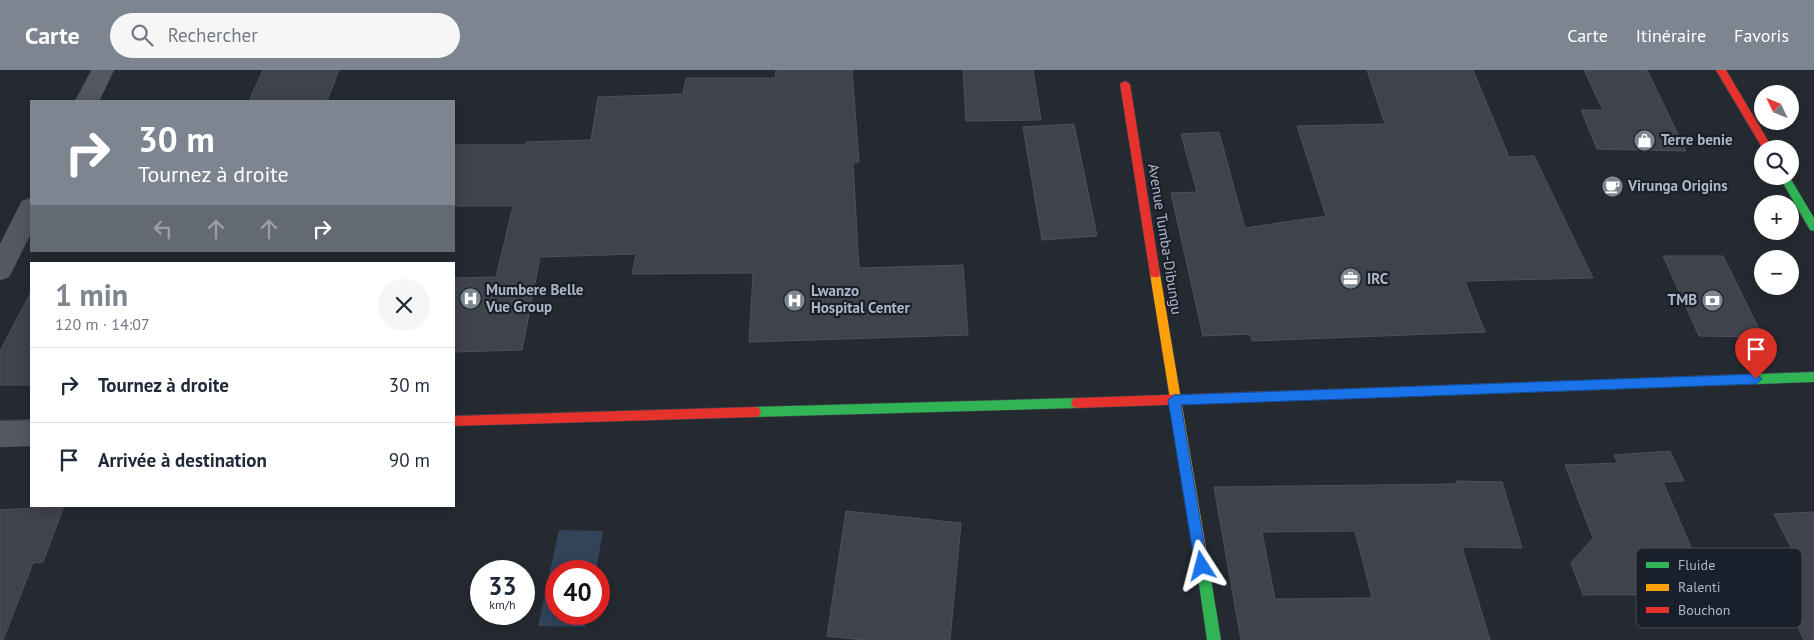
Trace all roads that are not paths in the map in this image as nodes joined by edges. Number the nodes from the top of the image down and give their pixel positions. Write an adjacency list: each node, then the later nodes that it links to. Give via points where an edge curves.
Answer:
1 (103, 70): 4 (street)
2 (1721, 70): 5 (main road)
3 (1125, 84): 11 (main road, Avenue Tumba-Dibungu)
4 (87, 100)
5 (1763, 140)
6 (1789, 185): 8 (main road)
7 (30, 210): 9 (street)
8 (1814, 227)
9 (0, 269)
10 (1814, 377): 11 (main road)
11 (1174, 400): 12 (main road); 15 (main road, Avenue Tumba-Dibungu)
12 (455, 421)
13 (30, 433): 14 (street)
14 (0, 434)
15 (1214, 640)

